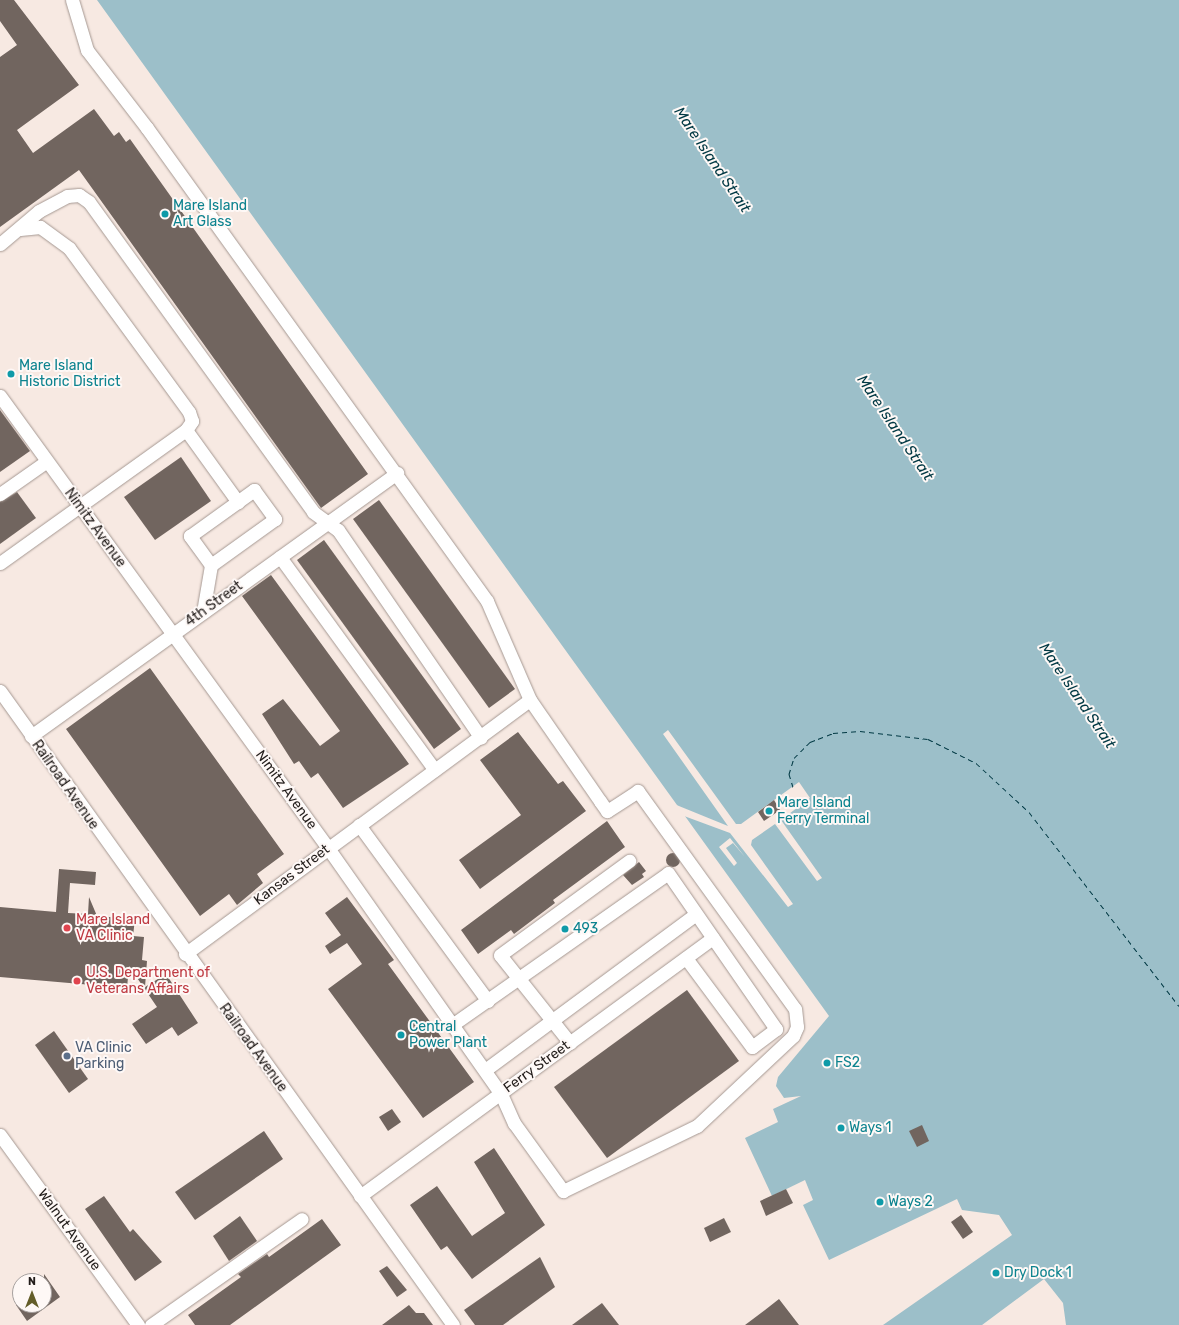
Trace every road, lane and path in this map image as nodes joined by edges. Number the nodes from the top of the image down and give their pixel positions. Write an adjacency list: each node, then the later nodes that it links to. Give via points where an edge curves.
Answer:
1 (72, 0): 7 (street, via 87,50)
2 (19, 230): 3 (street); 5 (street, via 26,226 40,227 69,248 191,414 191,424); 11 (street, via 39,211 73,195 89,202 312,512)
3 (0, 244)
4 (0, 396): 6 (street, Nimitz Avenue)
5 (186, 430): 9 (street); 10 (street)
6 (47, 462): 8 (street); 10 (street, Nimitz Avenue)
7 (397, 473): 11 (street, 4th Street); 18 (street, via 487,601)
8 (0, 494)
9 (238, 502): 14 (street, via 190,536); 14 (street, via 254,490 275,520)
10 (80, 506): 13 (street); 16 (street, Nimitz Avenue)
11 (327, 522): 12 (street, 4th Street); 20 (street, via 338,530)
12 (280, 557): 15 (street, 4th Street); 21 (street)
13 (0, 563)
14 (211, 565): 15 (street)
15 (203, 612): 16 (street, 4th Street)
16 (172, 634): 19 (street, 4th Street); 23 (street, Nimitz Avenue)
17 (0, 691): 19 (street, Railroad Avenue)
18 (530, 700): 20 (street, Kansas Street); 35 (street, Nimitz Avenue, via 608,811 638,791 795,1009 797,1018 793,1036 697,1126 563,1191 514,1123)
19 (30, 736): 27 (street, Railroad Avenue)
20 (480, 738): 21 (street, Kansas Street)
21 (435, 770): 22 (street, Kansas Street)
22 (359, 825): 23 (street, Kansas Street); 30 (street)
23 (328, 848): 27 (street, Kansas Street); 32 (street, Nimitz Avenue)
24 (629, 861): 29 (street, via 500,955)
25 (696, 914): 26 (street); 29 (street, via 668,873); 31 (street)
26 (713, 938): 28 (street, Ferry Street); 28 (street, via 776,1029 752,1047)
27 (185, 954): 37 (street, Railroad Avenue)
28 (686, 958): 33 (street, Ferry Street)
29 (519, 979): 30 (street); 31 (street)
30 (488, 1001): 32 (street)
31 (552, 1018): 33 (street); 34 (street)
32 (452, 1025): 34 (street, Nimitz Avenue)
33 (570, 1043): 35 (street, Ferry Street)
34 (484, 1070): 35 (street, Nimitz Avenue)
35 (501, 1094): 37 (street, Ferry Street, via 475,1108)
36 (0, 1135): 39 (street, Walnut Avenue)
37 (360, 1196): 41 (street, Railroad Avenue)
38 (302, 1219): 40 (street)
39 (138, 1325)
40 (150, 1325)
41 (453, 1325)

